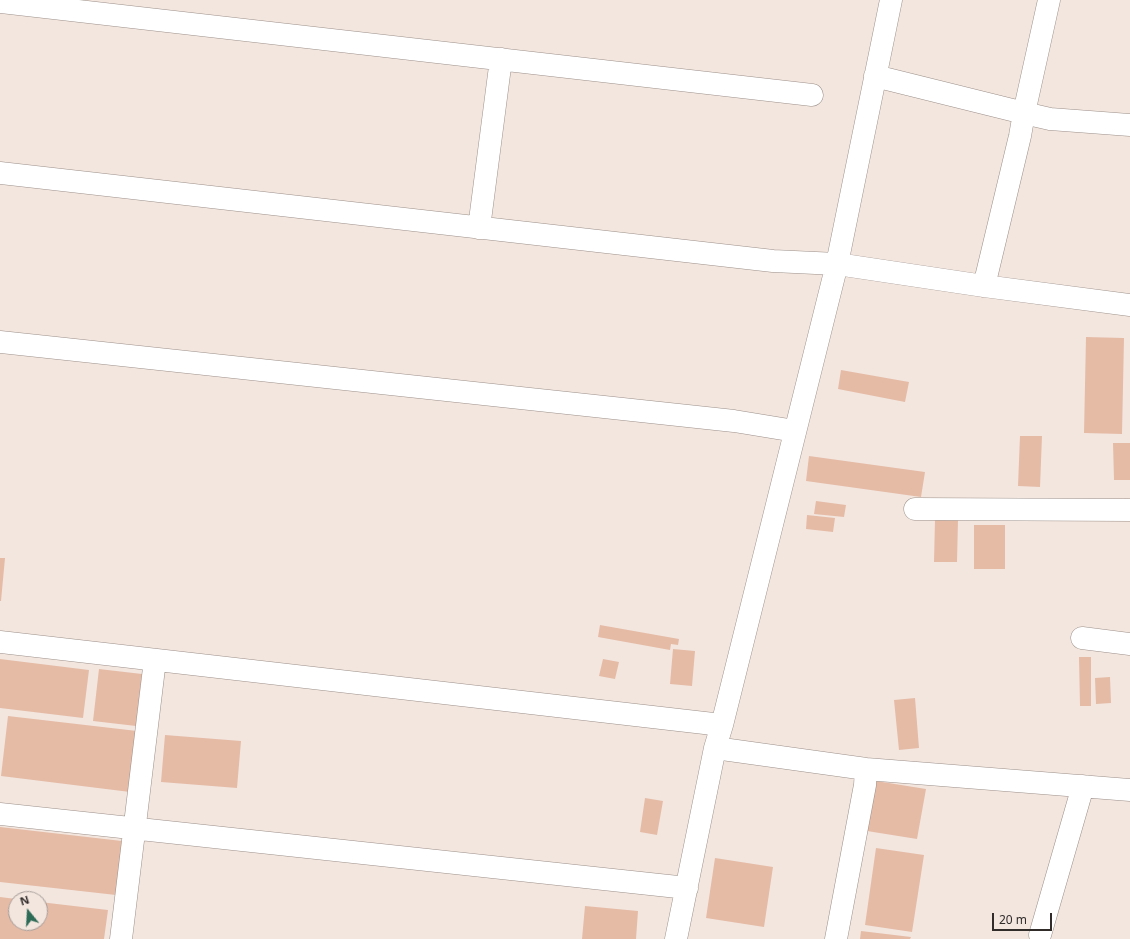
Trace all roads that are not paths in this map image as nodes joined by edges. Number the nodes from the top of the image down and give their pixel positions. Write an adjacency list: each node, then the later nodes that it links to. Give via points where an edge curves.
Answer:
1 (891, 0): 5 (street)
2 (1049, 0): 7 (street)
3 (0, 2): 4 (street)
4 (501, 59): 6 (street); 10 (street)
5 (875, 76): 7 (street); 11 (street)
6 (812, 95)
7 (1024, 113): 8 (street, via 1050,119); 12 (street)
8 (1130, 125)
9 (0, 173): 10 (street)
10 (479, 228): 11 (street, via 773,261)
11 (837, 264): 12 (street); 15 (street)
12 (984, 286): 13 (street)
13 (1130, 305)
14 (0, 342): 15 (street, via 726,420)
15 (795, 431): 22 (street)
16 (915, 509): 17 (street)
17 (1130, 510)
18 (1082, 638): 20 (street)
19 (0, 642): 21 (street)
20 (1130, 644)
21 (155, 660): 22 (street); 28 (street)
22 (722, 725): 23 (street)
23 (716, 748): 24 (street); 29 (street)
24 (866, 768): 25 (street); 33 (street)
25 (1083, 786): 26 (street); 30 (street)
26 (1130, 790)
27 (0, 814): 28 (street)
28 (135, 829): 29 (street); 31 (street)
29 (688, 888): 32 (street)
30 (1040, 935)
31 (121, 939)
32 (676, 939)
33 (836, 939)

